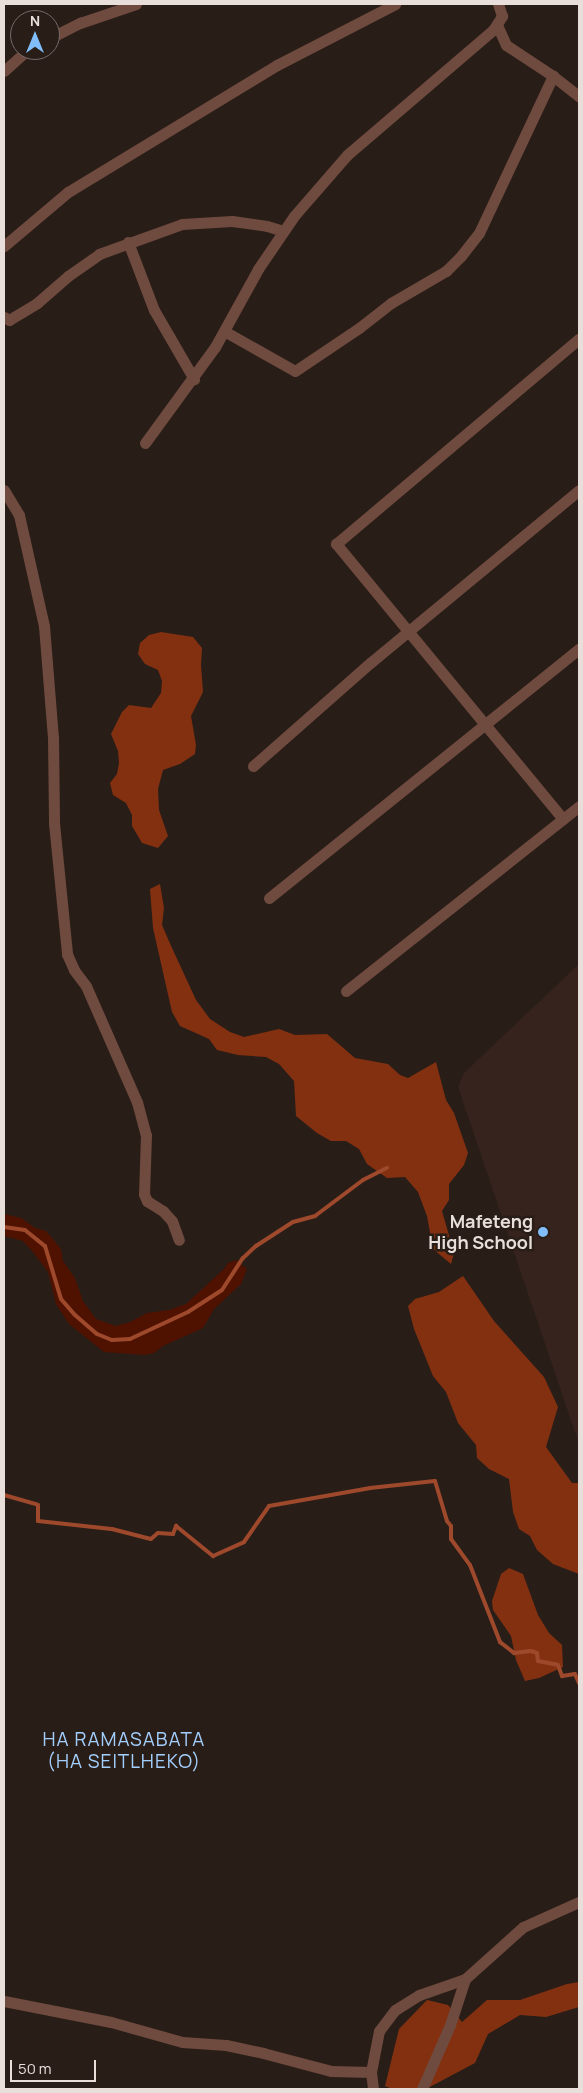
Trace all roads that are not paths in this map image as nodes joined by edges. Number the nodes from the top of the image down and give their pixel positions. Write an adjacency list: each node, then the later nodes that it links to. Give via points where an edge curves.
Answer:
1 (136, 4): 5 (street)
2 (395, 4): 12 (street, via 278,65 68,192)
3 (498, 4): 4 (street, via 502,16)
4 (497, 25): 8 (street, via 506,45); 10 (street, via 468,54 347,155)
5 (60, 33)
6 (16, 60): 7 (street)
7 (4, 71)
8 (553, 76): 9 (street); 14 (street, via 479,233 446,271 391,303 295,371)
9 (579, 96)
10 (284, 231): 11 (street, via 232,221 182,224); 14 (street, via 258,269)
11 (128, 242): 13 (street, via 100,254 37,303 9,320); 16 (street, via 154,310)
12 (4, 246)
13 (4, 317)
14 (224, 331): 16 (street)
15 (579, 339): 20 (street, via 336,544)
16 (194, 379): 17 (street)
17 (145, 443)
18 (4, 490): 28 (street, via 20,515 44,626 54,823 66,954 86,986 137,1102 146,1135 144,1194 147,1201 172,1221)
19 (579, 490): 20 (street)
20 (408, 632): 22 (street); 23 (street)
21 (579, 648): 22 (street)
22 (486, 725): 25 (street); 26 (street)
23 (253, 766)
24 (579, 806): 25 (street)
25 (563, 819): 27 (street)
26 (269, 898)
27 (346, 991)
28 (179, 1240)
29 (579, 1902): 30 (street, via 523,1927)
30 (465, 1979): 32 (street, via 419,1996 395,2010 379,2031); 34 (street, via 450,2025)
31 (4, 2001): 32 (street, via 111,2022 182,2042 226,2045 331,2071)
32 (372, 2072): 33 (street)
33 (373, 2089)
34 (422, 2089)

